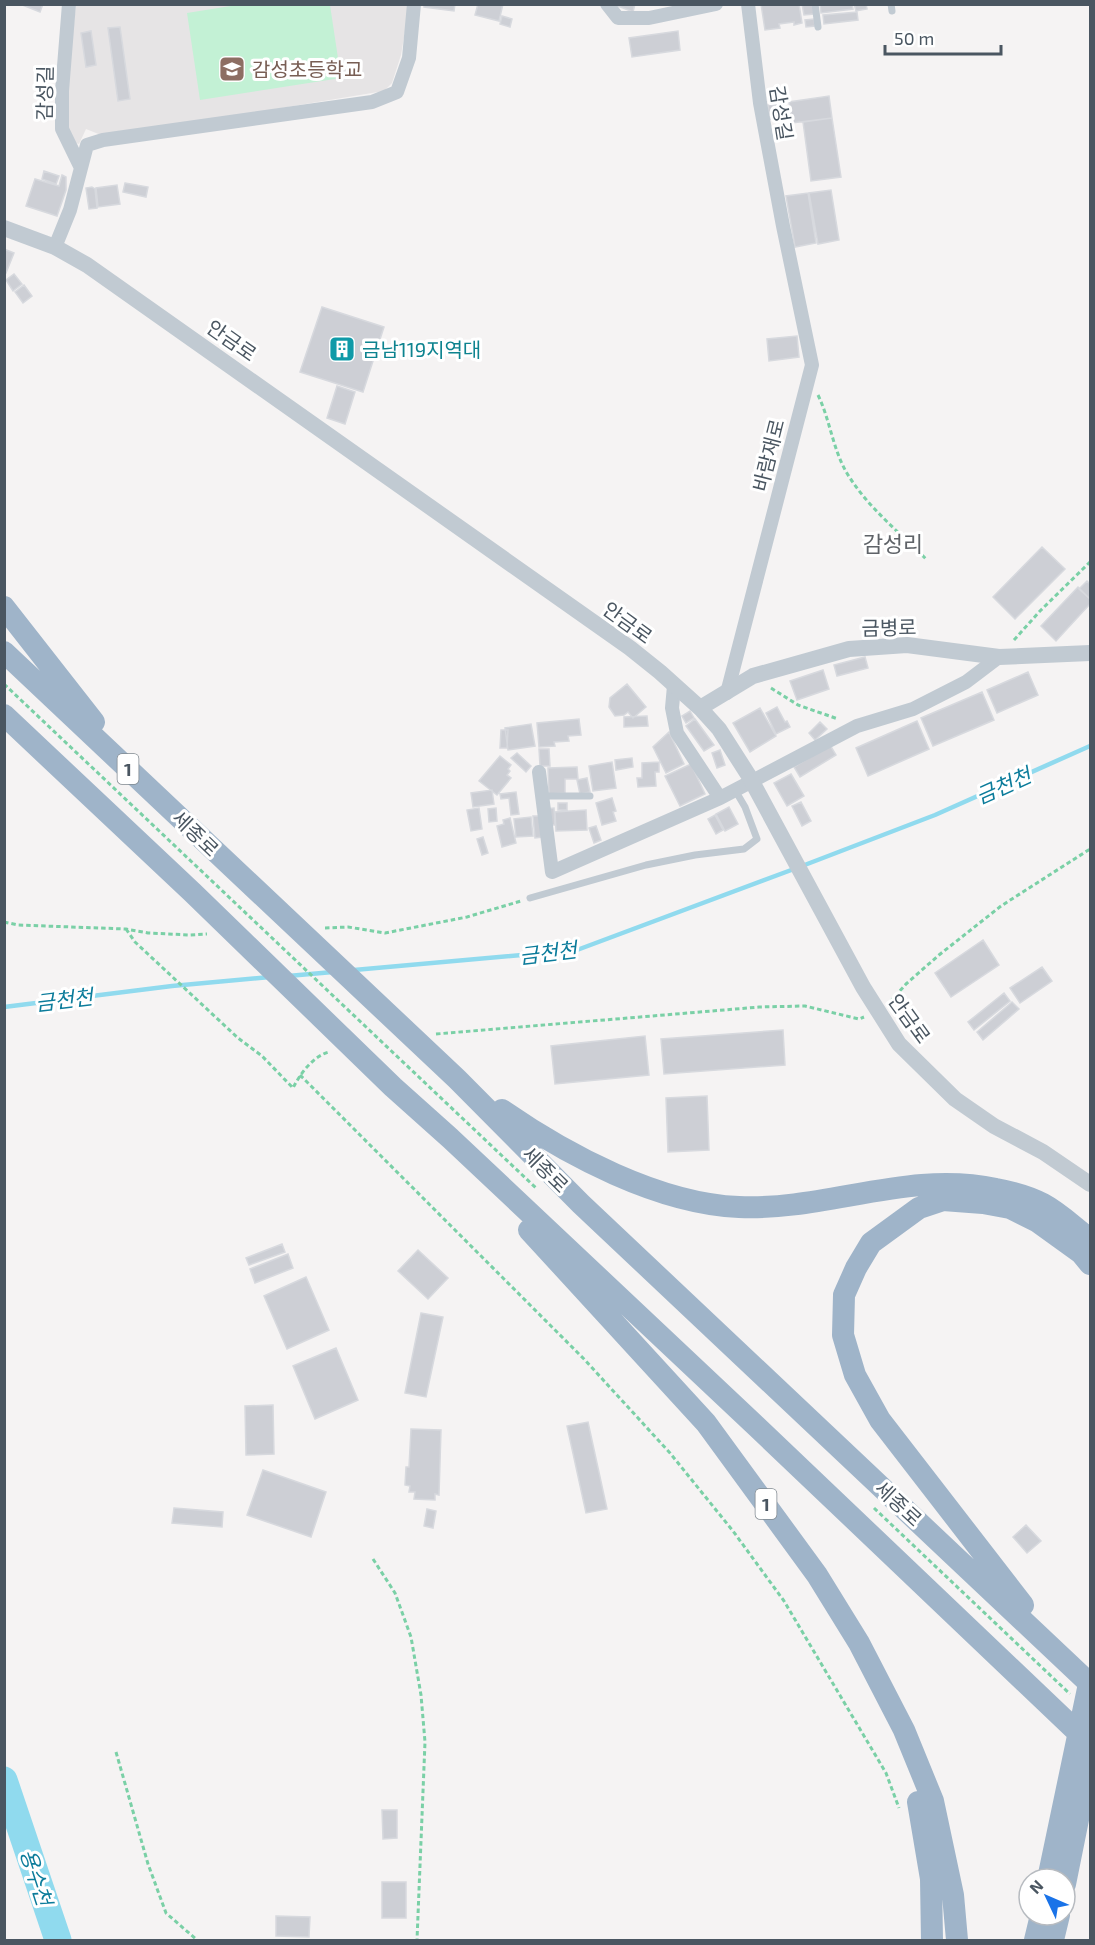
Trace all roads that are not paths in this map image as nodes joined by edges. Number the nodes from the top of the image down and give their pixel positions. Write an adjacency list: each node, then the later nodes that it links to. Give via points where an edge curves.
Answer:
1 (69, 4): 8 (street, 감성길, via 62,129)
2 (414, 4): 8 (street, via 409,58 397,92 372,102 103,140 87,145)
3 (607, 4): 4 (street, via 618,18 649,18)
4 (716, 4)
5 (748, 4): 9 (street, 감성길, via 760,102)
6 (815, 4): 7 (lane)
7 (818, 27)
8 (81, 168): 11 (street)
9 (783, 226): 17 (street, 바람재로, via 812,365)
10 (4, 228): 11 (street, 안금로)
11 (56, 247): 16 (street, 안금로, via 177,327 621,641)
12 (4, 607): 21 (highway)
13 (4, 652): 21 (highway, 세종로 / 1)
14 (1090, 652): 15 (street, 금병로)
15 (999, 657): 17 (street, 금병로, via 907,645 849,649 753,676); 22 (street, via 966,682 913,709 857,726)
16 (674, 686): 18 (street, 안금로); 25 (street, via 672,708 678,733)
17 (727, 693): 18 (street, 금병로)
18 (700, 708): 29 (street, 안금로, via 749,776 863,987 899,1044 955,1099)
19 (4, 715): 28 (highway, 1)
20 (539, 772): 23 (street)
21 (139, 780): 27 (highway, 세종로 / 1)
22 (735, 790): 25 (street); 26 (lane, via 757,839 744,849 646,865)
23 (542, 796): 24 (lane); 25 (street, via 552,872)
24 (590, 796)
25 (720, 798)
26 (530, 898)
27 (456, 1079): 30 (highway, 1, via 529,1129 579,1157 690,1201 739,1207 793,1204 902,1185 981,1186 1044,1204); 32 (highway, 세종로, via 581,1204)
28 (450, 1138): 35 (highway, 1, via 552,1257 706,1423 817,1575 859,1643); 36 (highway)
29 (1090, 1184)
30 (1090, 1239)
31 (1090, 1264): 32 (highway, via 1082,1253 1038,1222 1010,1208 944,1200 919,1208 871,1243 844,1295 843,1335 855,1375 880,1420)
32 (1062, 1656): 34 (highway, 세종로)
33 (1090, 1679): 38 (highway)
34 (1090, 1684)
35 (904, 1730): 40 (highway, via 931,1879); 41 (highway, 1, via 933,1801 953,1895)
36 (1090, 1744)
37 (1090, 1760): 39 (highway)
38 (1051, 1867)
39 (1068, 1867)
40 (932, 1941)
41 (957, 1941)

